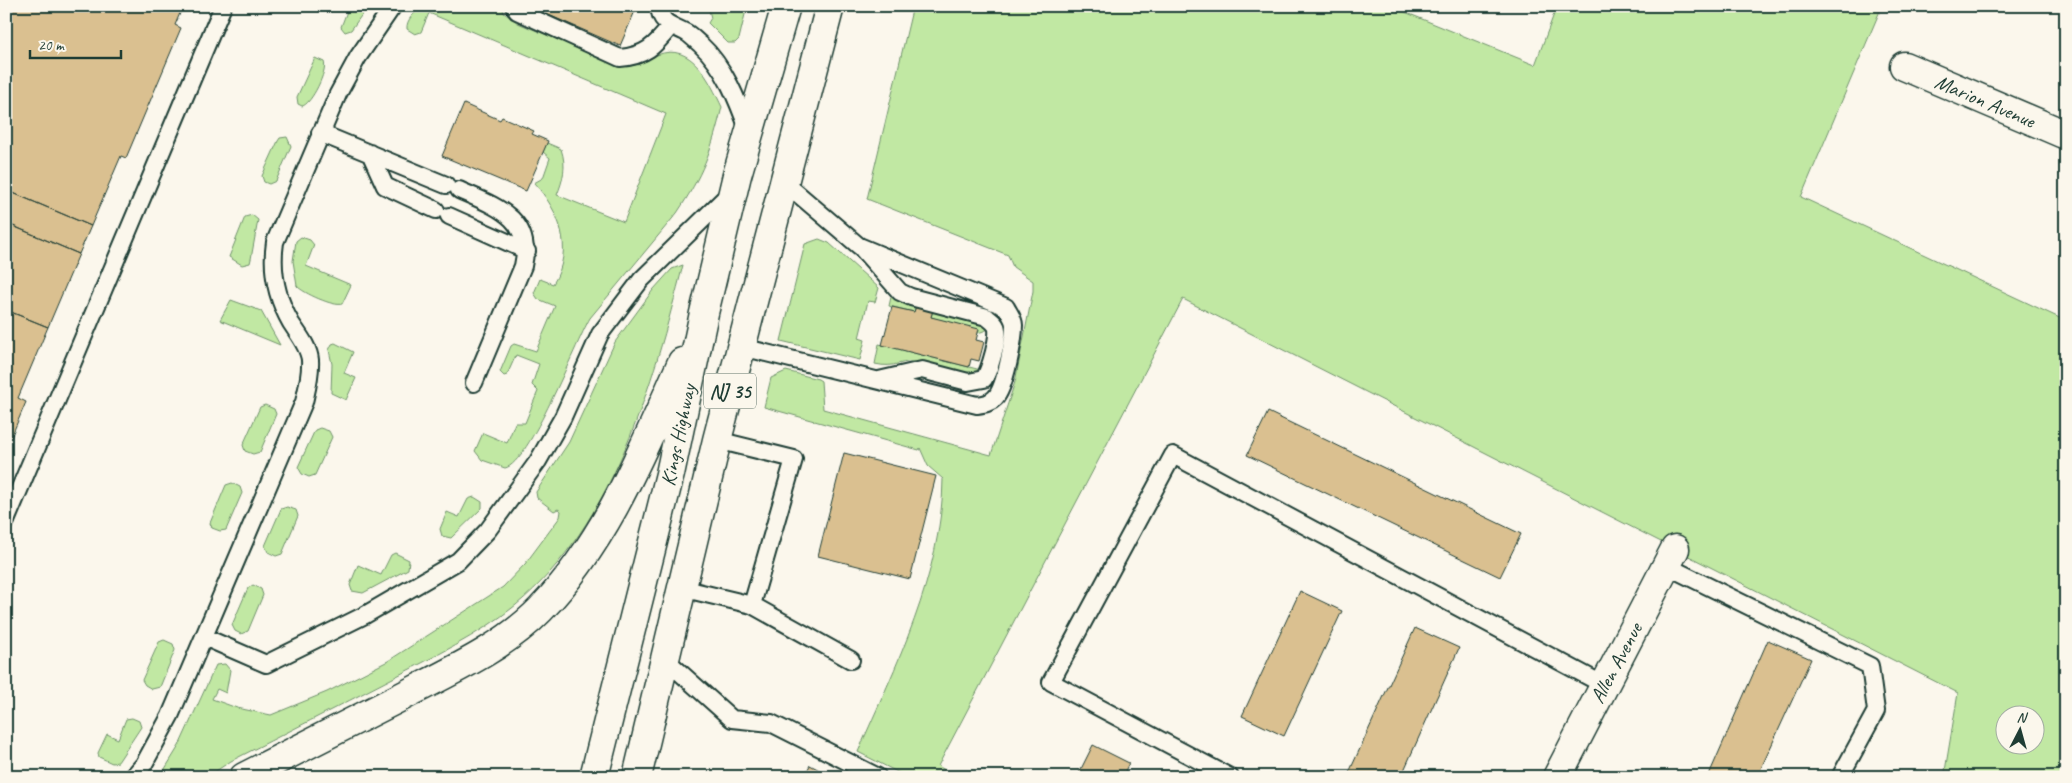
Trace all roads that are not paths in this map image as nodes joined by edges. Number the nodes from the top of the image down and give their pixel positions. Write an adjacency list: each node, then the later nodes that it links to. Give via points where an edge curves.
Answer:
1 (224, 6): 22 (lane)
2 (394, 6): 10 (lane, via 347,76)
3 (514, 6): 7 (lane, via 517,12 620,58 636,57 656,44)
4 (659, 6): 7 (lane)
5 (786, 6): 9 (main road, Kings Highway / NJ 35)
6 (830, 6): 13 (main road, Kings Highway / NJ 35)
7 (670, 27): 9 (lane, via 685,32 701,45 734,91)
8 (1904, 66): 11 (main road, Marion Avenue)
9 (749, 132): 14 (main road, Kings Highway / NJ 35)
10 (320, 133): 12 (lane); 26 (lane, via 283,220 272,259 280,299 310,359 304,402)
11 (2066, 135)
12 (370, 152): 16 (lane, via 385,186); 16 (lane, via 500,208 522,229)
13 (784, 182): 15 (lane); 18 (main road, Kings Highway / NJ 35)
14 (733, 189): 17 (main road, Kings Highway / NJ 35); 26 (lane, via 641,280 600,334 563,417 538,461 488,530 458,561 365,614 266,664)
15 (859, 246): 19 (lane, via 900,292 987,317 996,324 998,331 984,379 968,382 922,370); 19 (lane, via 988,298 1006,307 1014,323 1002,386 997,397 988,404 977,405)
16 (527, 251): 20 (lane)
17 (704, 313): 31 (main road, via 606,522 578,565 539,611 458,668); 32 (main road, Kings Highway / NJ 35, via 670,474)
18 (742, 347): 19 (lane); 21 (main road, Kings Highway / NJ 35)
19 (877, 380)
20 (474, 383)
21 (717, 440): 24 (main road, Kings Highway / NJ 35); 25 (lane, via 794,459)
22 (6, 521)
23 (1671, 558): 29 (main road, Allen Avenue); 37 (lane, via 1870,666 1876,711)
24 (682, 588): 25 (lane); 27 (main road, Kings Highway / NJ 35)
25 (752, 605): 28 (lane)
26 (204, 637): 30 (lane, via 158,741)
27 (665, 659): 33 (main road, Kings Highway / NJ 35); 34 (lane, via 732,719 771,724)
28 (850, 660)
29 (1604, 685): 35 (lane, via 1173,455 1051,682); 36 (main road, Allen Avenue)
30 (133, 777)
31 (244, 777)
32 (594, 777)
33 (637, 777)
34 (878, 777)
35 (1230, 777)
36 (1557, 777)
37 (1840, 777)

